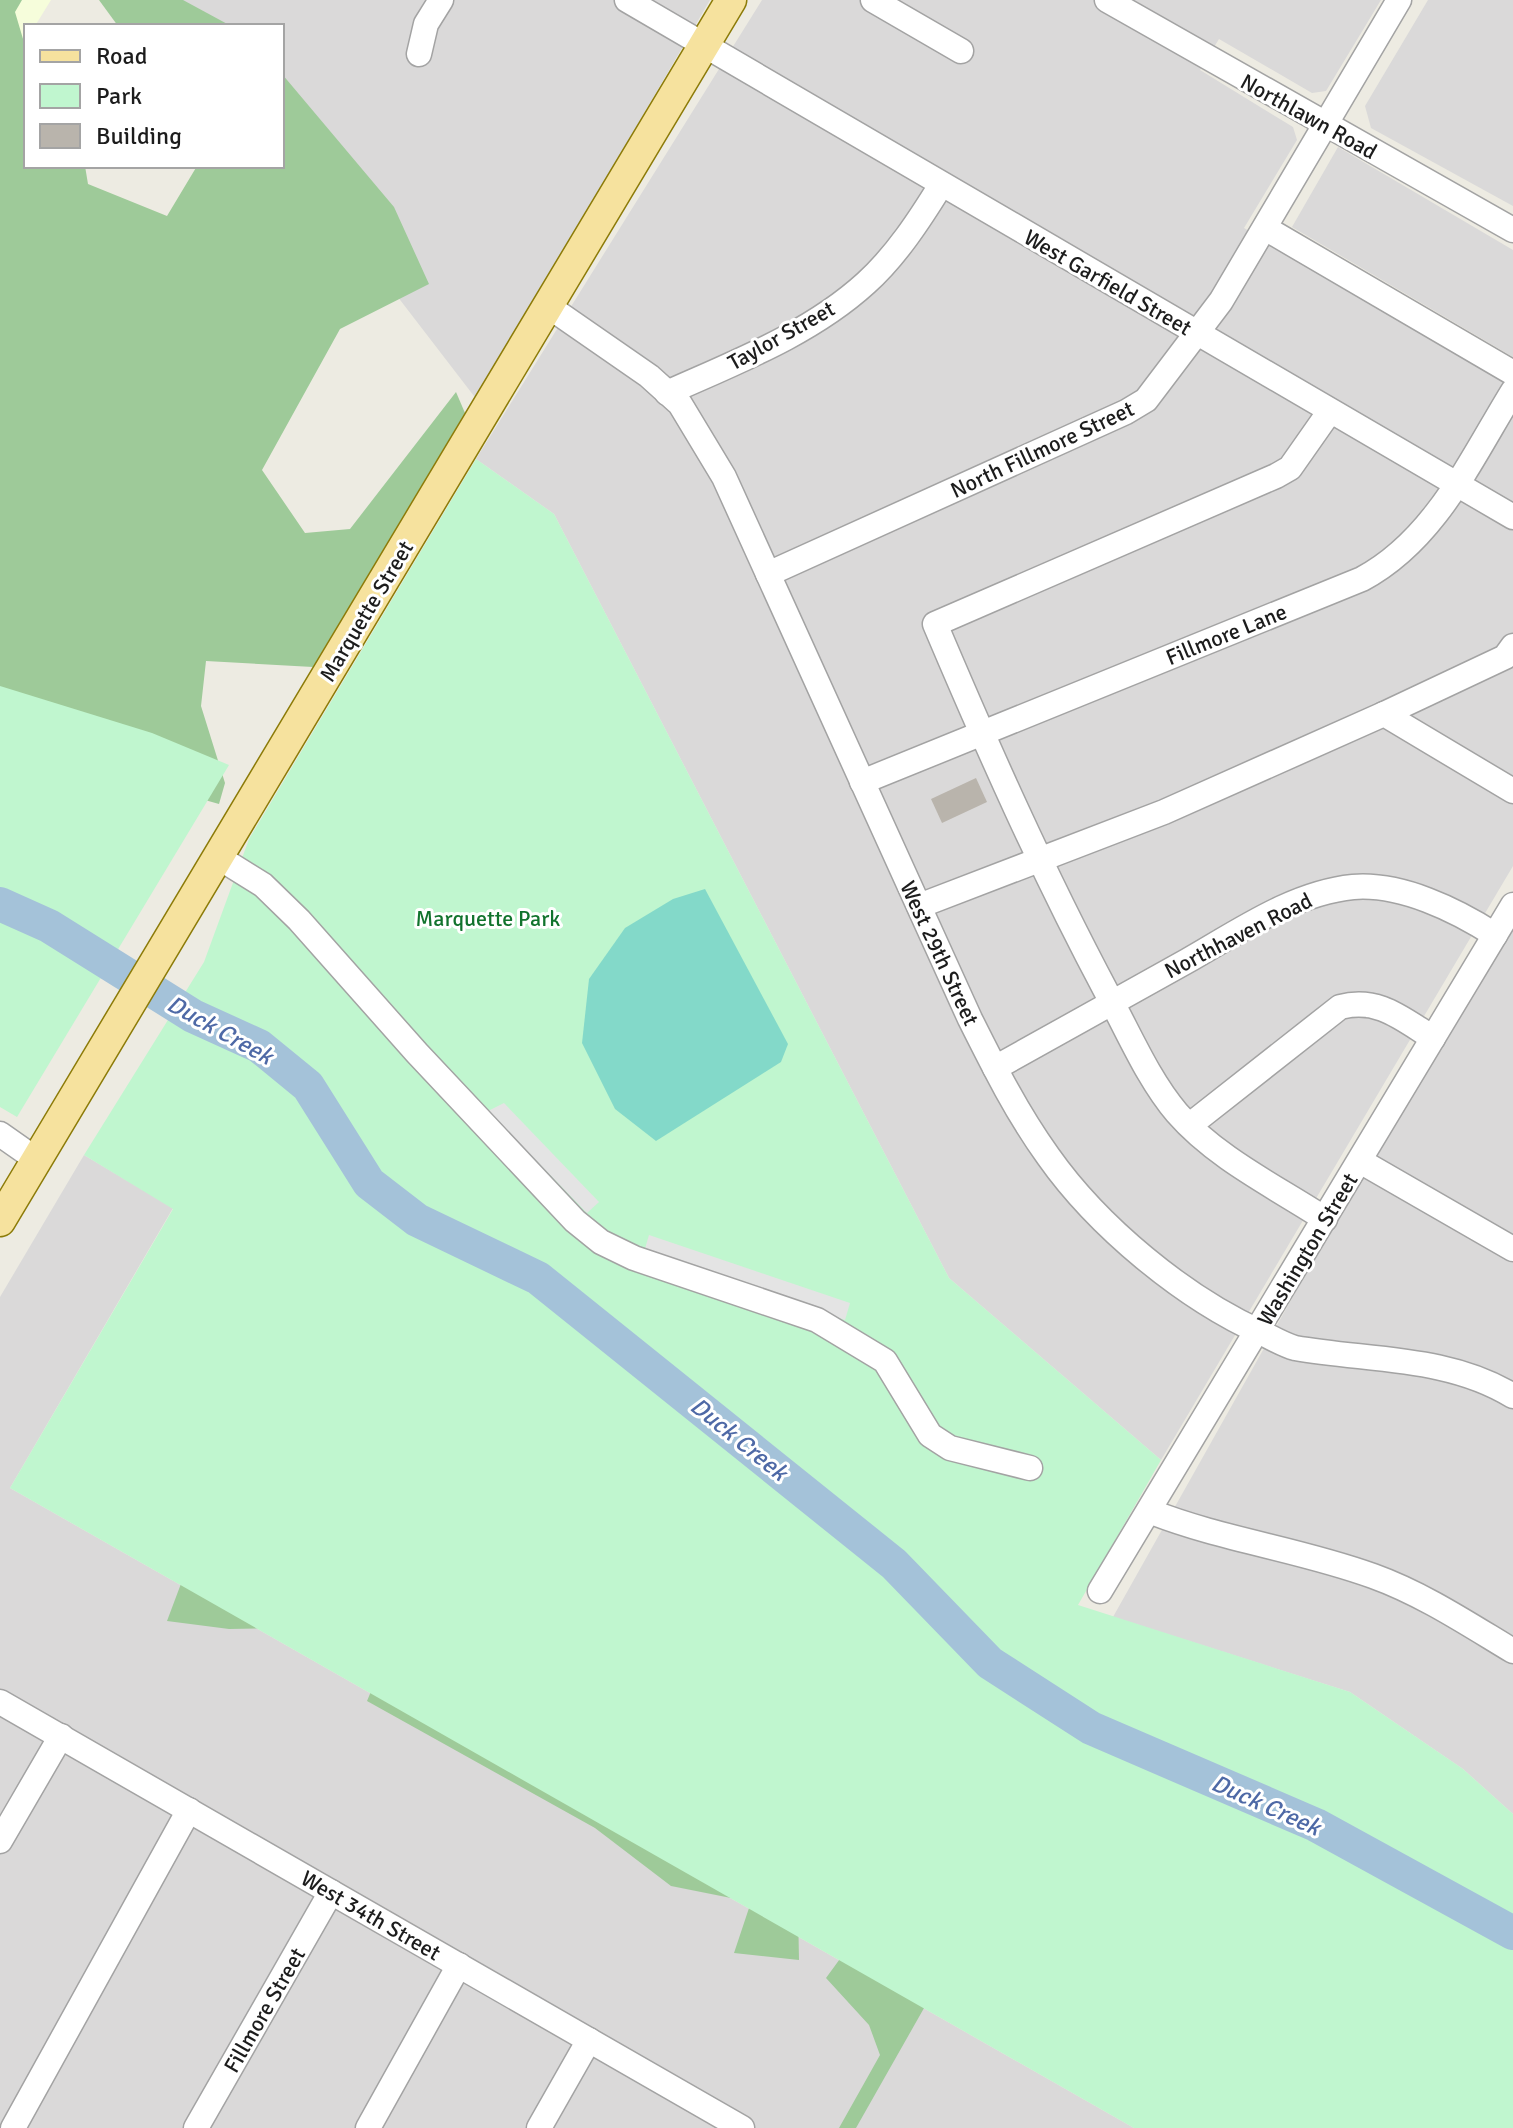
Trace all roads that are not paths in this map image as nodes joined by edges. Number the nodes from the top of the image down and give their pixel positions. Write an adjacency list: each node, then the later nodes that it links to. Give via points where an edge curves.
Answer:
1 (441, 0): 9 (street, via 426,24)
2 (627, 0): 7 (street, West Garfield Street)
3 (731, 0): 7 (main road, Marquette Street)
4 (873, 0): 8 (street)
5 (1107, 0): 10 (street, Northlawn Road)
6 (1399, 0): 10 (street, North Fillmore Street)
7 (704, 45): 11 (street, West Garfield Street); 14 (main road, Marquette Street)
8 (961, 51)
9 (419, 54)
10 (1326, 125): 12 (street, North Fillmore Street); 13 (street, Northlawn Road)
11 (941, 185): 15 (street, West Garfield Street); 18 (street, Taylor Street, via 916,225 868,282 824,315 762,350)
12 (1265, 228): 15 (street, North Fillmore Street); 16 (street)
13 (1513, 230)
14 (548, 306): 18 (street, West 29th Street); 29 (main road, Marquette Street)
15 (1196, 334): 19 (street, West Garfield Street); 22 (street, North Fillmore Street, via 1146,400 1126,412)
16 (1513, 373)
17 (1513, 391): 20 (street, Fillmore Lane)
18 (667, 393): 22 (street, West 29th Street, via 680,404 724,477)
19 (1330, 411): 20 (street, West Garfield Street); 25 (street, via 1290,468 1276,476 935,624)
20 (1455, 483): 21 (street, West Garfield Street); 25 (street, Fillmore Lane, via 1423,532 1392,563)
21 (1513, 517)
22 (768, 574): 26 (street, West 29th Street)
23 (1513, 646): 24 (street, via 1505,657)
24 (1384, 714): 27 (street); 28 (street, via 1164,812)
25 (981, 734): 26 (street, Fillmore Lane); 28 (street)
26 (862, 782): 31 (street, West 29th Street)
27 (1513, 791)
28 (1041, 859): 31 (street); 33 (street)
29 (211, 868): 38 (main road, Marquette Street); 45 (street, via 263,885 575,1221 601,1242 817,1320 885,1361 930,1435 950,1448)
30 (1513, 905): 32 (street, Washington Street)
31 (919, 906): 35 (street, West 29th Street)
32 (1495, 935): 33 (street, Northhaven Road, via 1460,913 1383,888 1330,891 1269,915); 34 (street, Washington Street)
33 (1112, 1003): 35 (street, Northhaven Road); 36 (street, via 1151,1074)
34 (1433, 1038): 36 (street, via 1362,1001 1340,1007); 39 (street, Washington Street)
35 (995, 1068): 43 (street, West 29th Street, via 1050,1160 1107,1223 1175,1284)
36 (1190, 1125): 40 (street, via 1217,1149)
37 (0, 1134): 38 (street)
38 (37, 1160): 41 (main road, Marquette Street)
39 (1360, 1161): 40 (street, Washington Street); 42 (street)
40 (1325, 1219): 43 (street, Washington Street)
41 (0, 1221)
42 (1513, 1249)
43 (1258, 1332): 44 (street, West 29th Street, via 1291,1347 1456,1370); 46 (street, Washington Street)
44 (1513, 1396)
45 (1030, 1468)
46 (1149, 1511): 47 (street, Washington Street); 48 (street, via 1196,1530 1376,1577)
47 (1100, 1591)
48 (1513, 1651)
49 (0, 1702): 50 (street, West 34th Street)
50 (61, 1736): 51 (street, West 34th Street); 52 (street)
51 (189, 1810): 53 (street, West 34th Street); 57 (street)
52 (0, 1841)
53 (331, 1892): 54 (street, West 34th Street); 58 (street, Fillmore Street)
54 (459, 1965): 55 (street, West 34th Street); 59 (street)
55 (589, 2040): 56 (street, West 34th Street); 60 (street)
56 (715, 2121): 61 (street, West 34th Street)
57 (13, 2128)
58 (196, 2128)
59 (368, 2128)
60 (539, 2128)
61 (742, 2128)

